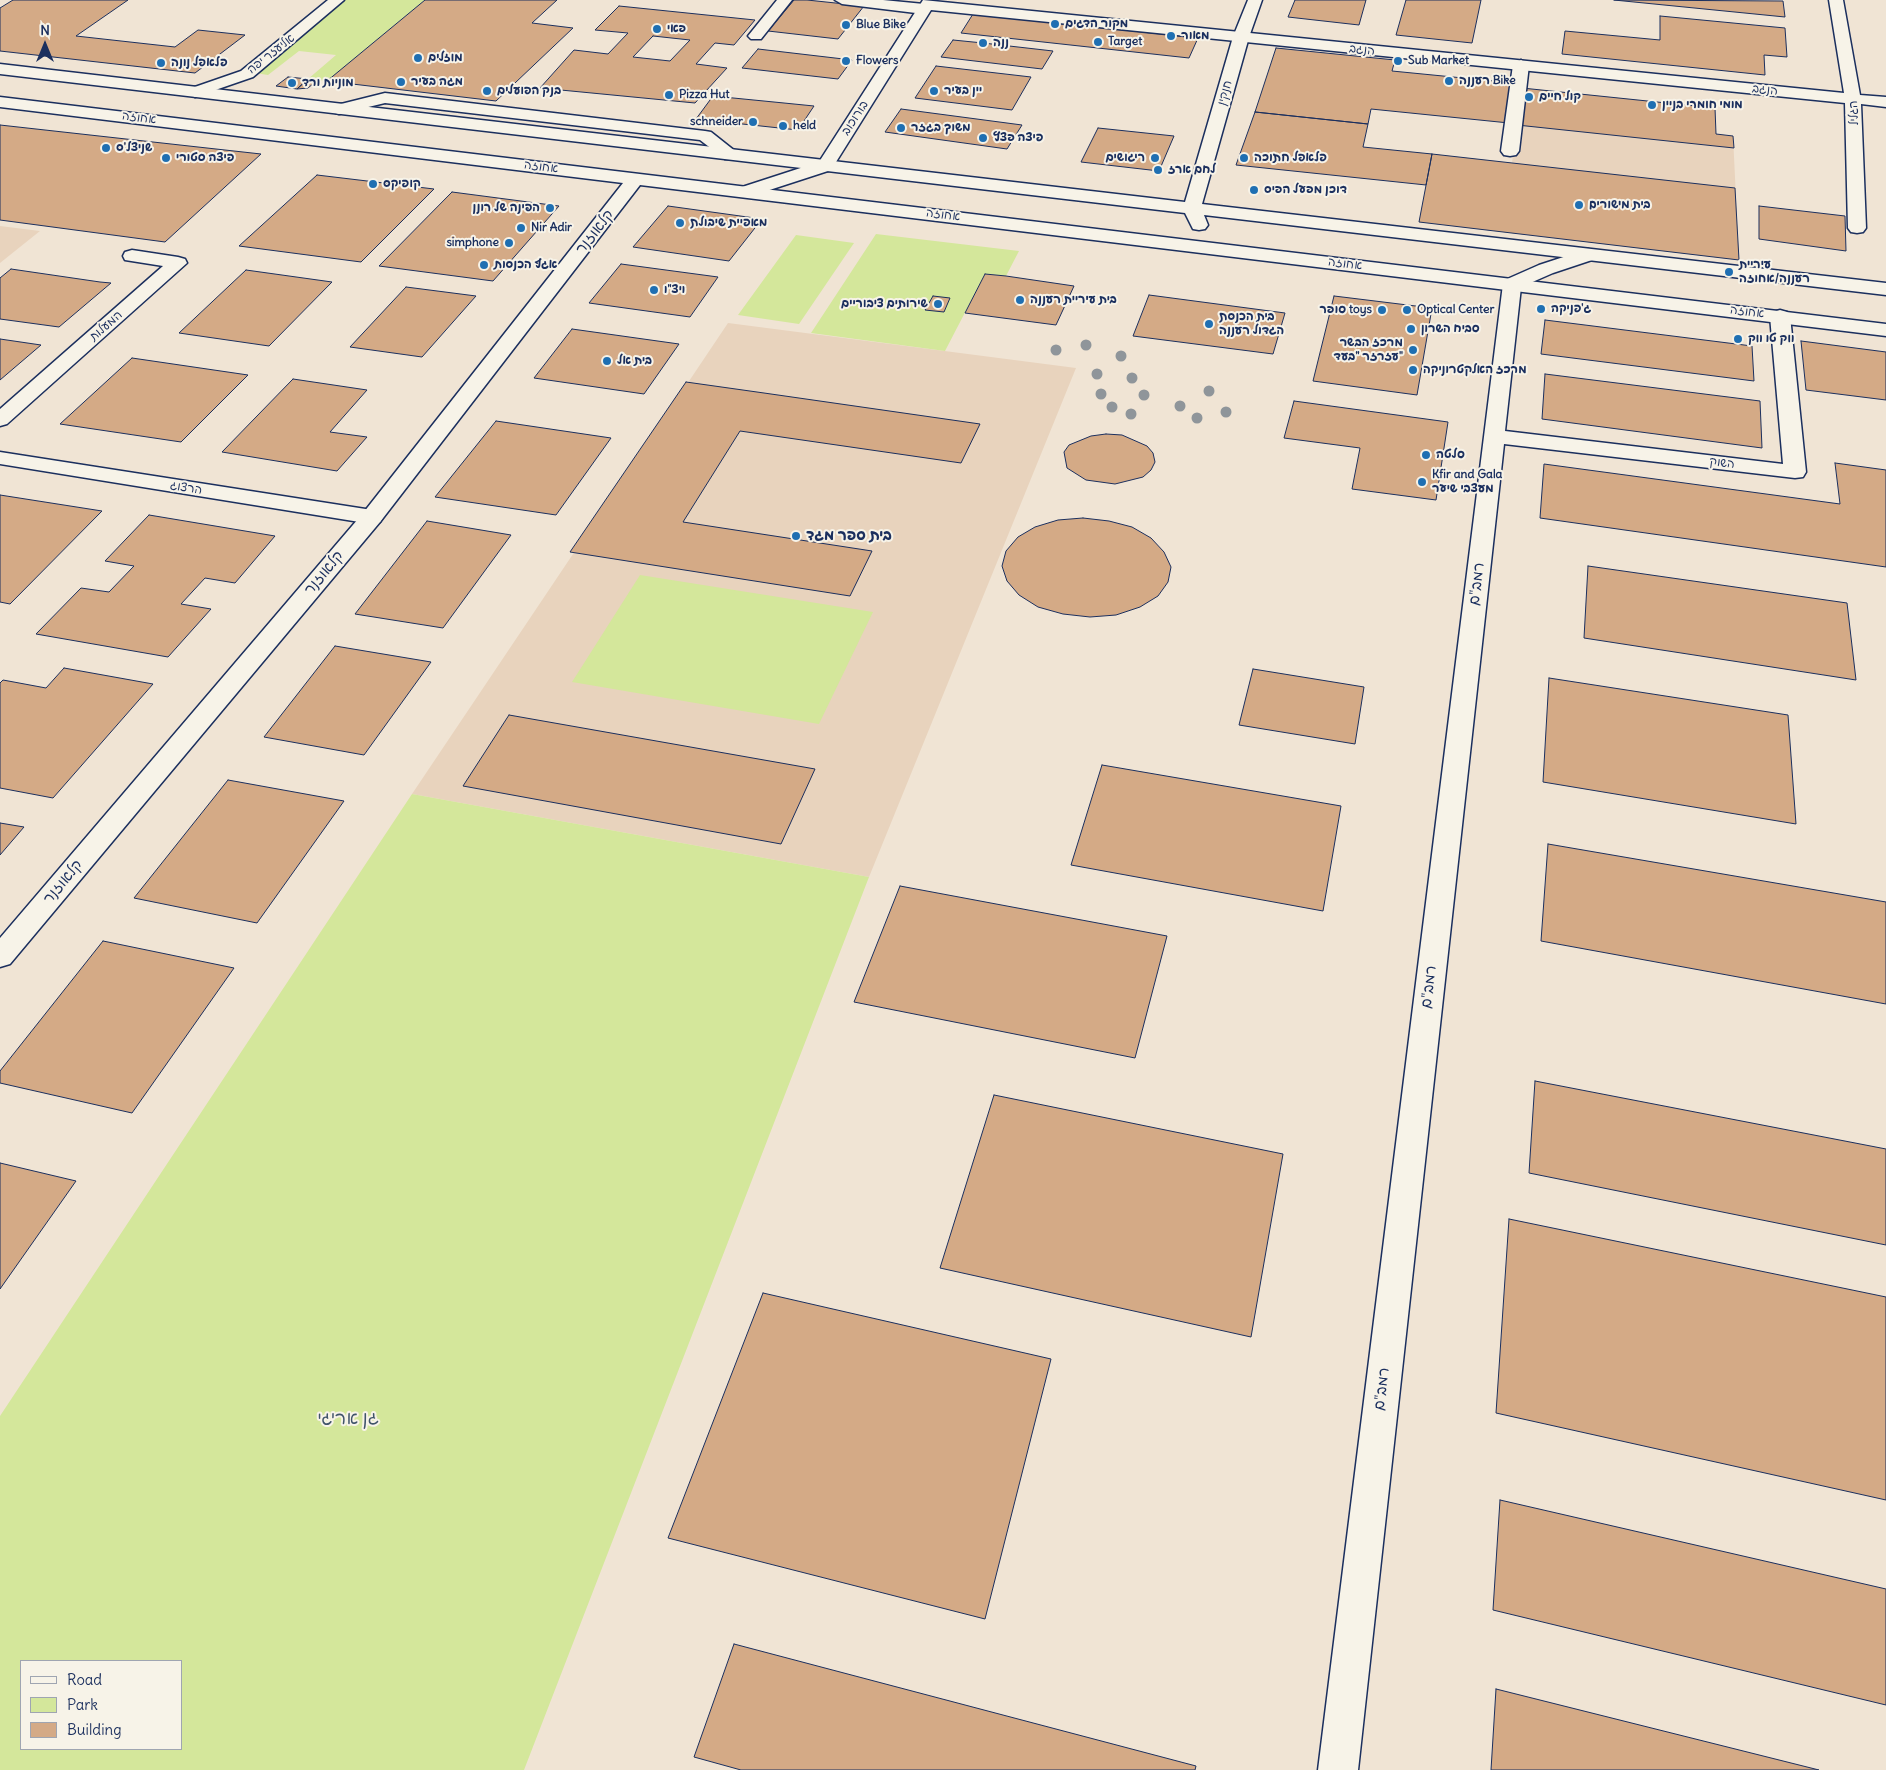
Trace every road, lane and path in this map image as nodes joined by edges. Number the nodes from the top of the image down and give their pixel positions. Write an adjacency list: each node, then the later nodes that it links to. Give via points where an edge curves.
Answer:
1 (338, 0): 11 (street, אליעזר יפה, via 247,74)
2 (785, 0): 7 (street)
3 (842, 0): 6 (street, הנגב)
4 (1255, 0): 8 (street, חנקין)
5 (1836, 0): 12 (street, הגליל)
6 (927, 4): 8 (street, הנגב); 16 (street, בורוכוב)
7 (756, 36)
8 (1242, 37): 9 (street, הנגב); 18 (street, חנקין)
9 (1521, 65): 12 (street, הנגב); 15 (street)
10 (0, 69): 11 (street)
11 (195, 92): 16 (street)
12 (1854, 99): 14 (street, הנגב); 22 (street, הגליל)
13 (0, 102): 17 (street, אחוזה)
14 (1886, 102)
15 (1510, 151)
16 (824, 166): 19 (street); 20 (street)
17 (636, 178): 19 (street, אחוזה); 33 (street, קלאוזנר)
18 (1199, 186): 20 (street, via 1180,196); 21 (street, חנקין)
19 (745, 192): 23 (street, אחוזה)
20 (1148, 203): 21 (street)
21 (1192, 208): 23 (street, via 1202,230); 24 (street)
22 (1858, 228)
23 (1223, 249): 26 (street, אחוזה)
24 (1588, 255): 26 (street); 27 (street)
25 (132, 256): 30 (street, המעלות, via 178,263)
26 (1512, 284): 28 (street, אחוזה); 31 (street, רמב"ם)
27 (1886, 290)
28 (1780, 316): 29 (street, אחוזה); 31 (street, השוק, via 1795,472)
29 (1886, 330)
30 (0, 420)
31 (1494, 436): 35 (street, רמב"ם)
32 (0, 458): 33 (street, הרצוג)
33 (372, 517): 34 (street, קלאוזנר)
34 (0, 957)
35 (1338, 1770)

